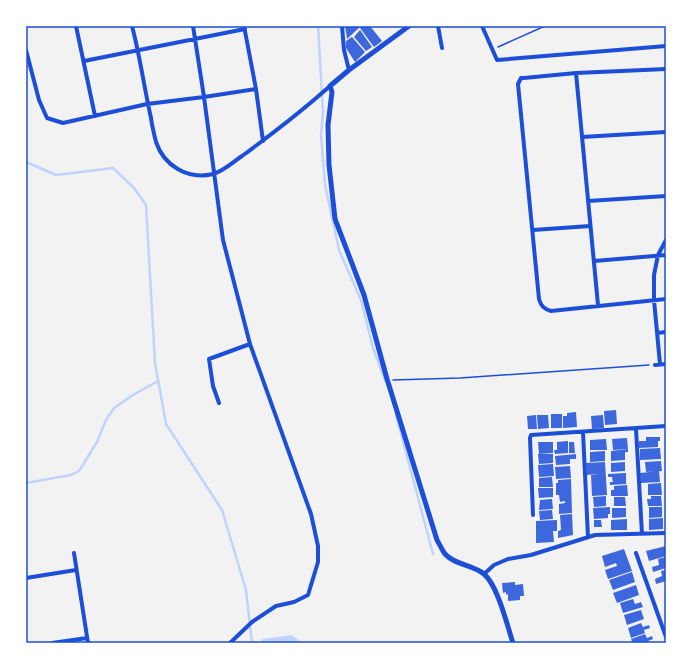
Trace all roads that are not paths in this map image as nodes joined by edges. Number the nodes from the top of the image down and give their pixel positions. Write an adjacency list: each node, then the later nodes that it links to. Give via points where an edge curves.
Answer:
1 (76, 26): 14 (street)
2 (132, 26): 13 (street)
3 (193, 26): 9 (street)
4 (342, 26): 16 (street)
5 (409, 26): 16 (street)
6 (438, 26): 11 (street)
7 (482, 26): 10 (street, via 497,60)
8 (244, 28): 9 (street); 19 (street)
9 (195, 39): 13 (street); 20 (street)
10 (666, 46)
11 (442, 48)
12 (26, 50): 22 (street, via 39,100 47,118 63,123)
13 (138, 50): 14 (street); 21 (street)
14 (84, 61): 22 (street)
15 (666, 69): 17 (street)
16 (349, 70): 18 (street)
17 (576, 73): 24 (street); 30 (street, via 524,78 519,81)
18 (328, 88): 25 (street); 55 (street, via 332,92 328,125 335,219 364,295 437,540 444,553 452,560)
19 (256, 89): 20 (street); 25 (street)
20 (204, 97): 21 (street); 26 (street)
21 (147, 104): 22 (street); 26 (street, via 156,143 165,159 176,169 193,174)
22 (95, 116)
23 (666, 132): 24 (street)
24 (582, 137): 28 (street)
25 (263, 141): 26 (street, via 224,169)
26 (214, 173): 40 (street, via 223,240)
27 (666, 196): 28 (street)
28 (588, 201): 29 (street)
29 (590, 226): 30 (street); 34 (street)
30 (533, 230): 37 (street, via 541,305 551,311)
31 (666, 240): 32 (street)
32 (658, 255): 33 (street); 34 (street); 36 (street, via 654,274)
33 (666, 255)
34 (594, 261): 37 (street)
35 (666, 299): 36 (street)
36 (654, 300): 37 (street); 39 (street)
37 (598, 305)
38 (666, 332): 39 (street)
39 (657, 333): 41 (street)
40 (250, 344): 44 (street, via 209,359 213,386); 60 (street, via 311,514 318,546 318,562 308,595 294,602 276,606 252,622)
41 (660, 364): 42 (street); 43 (street)
42 (666, 364)
43 (655, 365)
44 (219, 403)
45 (666, 426): 46 (street)
46 (636, 428): 47 (street); 50 (street)
47 (582, 432): 48 (street, via 531,435); 51 (street)
48 (534, 515)
49 (666, 533): 50 (street)
50 (642, 534): 51 (street)
51 (588, 537): 55 (street, via 508,559 494,565)
52 (74, 553): 54 (street)
53 (636, 553): 57 (street)
54 (76, 570): 56 (street); 58 (street)
55 (484, 574): 61 (street, via 499,601)
56 (26, 578)
57 (666, 637)
58 (87, 641): 59 (street)
59 (52, 643)
60 (230, 643)
61 (513, 643)

